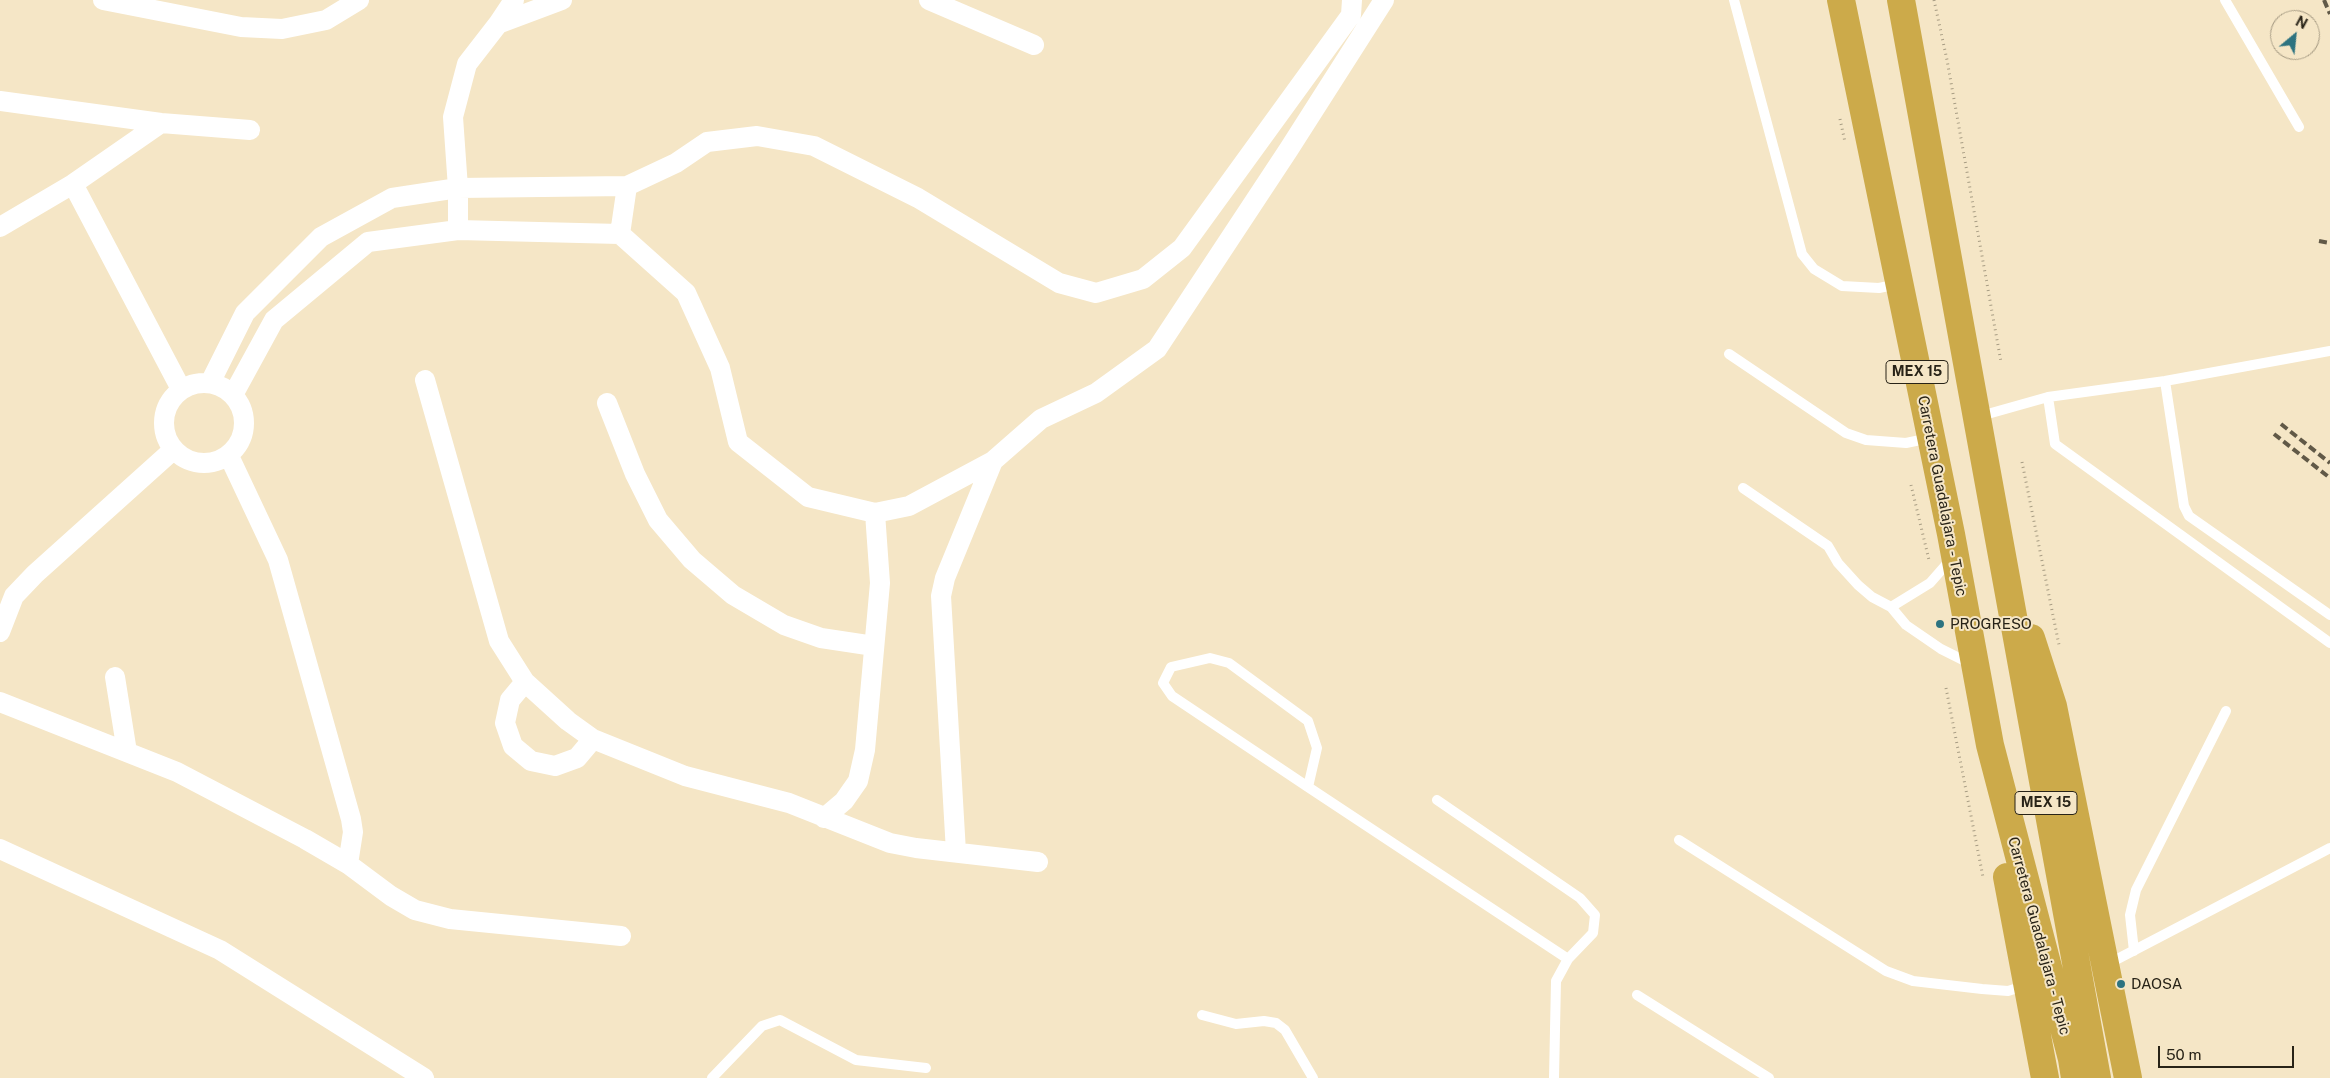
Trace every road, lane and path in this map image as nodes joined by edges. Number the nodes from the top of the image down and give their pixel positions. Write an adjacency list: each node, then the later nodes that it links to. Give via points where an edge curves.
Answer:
1 (103, 0): 2 (street, via 241,27 282,30 326,20)
2 (359, 0)
3 (514, 0): 13 (street)
4 (562, 0): 13 (street)
5 (929, 0): 14 (street)
6 (1352, 0): 19 (street, via 1350,15)
7 (1384, 0): 20 (street)
8 (1734, 0): 27 (lane, via 1802,254 1814,269 1842,286 1879,288)
9 (1840, 0): 27 (highway, Carretera Guadalajara - Tepic / MEX 15)
10 (1901, 0): 38 (highway, Carretera Guadalajara - Tepic / MEX 15)
11 (1934, 0): 30 (path)
12 (2225, 0): 17 (lane)
13 (498, 24): 23 (street, via 467,64 453,117)
14 (1034, 45)
15 (0, 101): 16 (street)
16 (161, 123): 18 (street); 21 (street)
17 (2299, 127)
18 (250, 130)
19 (1264, 134): 20 (street); 22 (street, via 1182,248 1143,279 1096,293 1059,283 918,198 814,146 757,136 707,142 676,163)
20 (1289, 149): 42 (street, via 1158,349 1096,393 1041,419)
21 (73, 184): 24 (street); 34 (street)
22 (627, 186): 23 (street); 26 (street)
23 (458, 188): 25 (street); 33 (street, via 392,198 320,237 245,313)
24 (0, 227)
25 (458, 230): 26 (street); 35 (street, via 368,242 274,320)
26 (620, 234): 45 (street, via 686,293 720,368 738,442 808,497)
27 (1899, 284): 39 (highway, Carretera Guadalajara - Tepic / MEX 15)
28 (2330, 351): 32 (lane)
29 (1729, 354): 39 (lane, via 1846,433 1866,440 1906,443)
30 (2001, 362)
31 (425, 380): 55 (street, via 499,641)
32 (2165, 382): 36 (lane); 49 (lane, via 2184,506 2189,516)
33 (210, 383): 34 (street); 35 (street)
34 (181, 389): 40 (street, via 170,401 164,416 164,431)
35 (233, 395): 41 (street, via 244,415 243,438)
36 (2048, 397): 38 (lane); 51 (lane, via 2055,444)
37 (607, 403): 52 (street, via 635,474 658,520 692,560 733,595 784,625 821,638)
38 (1977, 417): 46 (highway, Carretera Guadalajara - Tepic / MEX 15)
39 (1931, 437): 47 (highway, Carretera Guadalajara - Tepic / MEX 15)
40 (173, 450): 41 (street, via 190,462 210,464); 50 (street, via 14,596)
41 (229, 456): 71 (street, via 278,560 351,819 353,832)
42 (993, 461): 45 (street, via 909,506); 68 (street, via 945,578 942,596)
43 (1911, 485): 47 (path)
44 (1743, 488): 48 (lane, via 1828,546 1838,563 1858,584 1872,597)
45 (875, 513): 52 (street, via 880,583)
46 (1996, 529): 75 (highway, via 2053,706); 87 (highway, Carretera Guadalajara - Tepic / MEX 15)
47 (1942, 558): 48 (lane, via 1930,584); 53 (highway, Carretera Guadalajara - Tepic / MEX 15)
48 (1891, 607): 53 (lane, via 1922,637)
49 (2330, 615)
50 (0, 632)
51 (2330, 643)
52 (874, 646): 64 (street, via 865,750 858,780 844,801)
53 (1975, 666): 60 (highway, Carretera Guadalajara - Tepic / MEX 15)
54 (115, 677): 61 (street)
55 (525, 682): 59 (street); 59 (street, via 510,700 505,723 513,746 531,762 555,766 577,758)
56 (1946, 688): 69 (path)
57 (0, 702): 61 (street)
58 (2226, 711): 73 (lane, via 2136,890 2130,915)
59 (593, 740): 64 (street, via 685,776 789,803)
60 (1990, 745): 76 (highway, via 1995,820); 86 (highway, Carretera Guadalajara - Tepic / MEX 15)
61 (127, 752): 71 (street, via 177,772)
62 (1308, 787): 62 (lane, via 1318,748 1308,721 1229,663 1210,658 1171,667 1162,683 1172,696); 74 (lane)
63 (1437, 800): 74 (lane, via 1580,898 1595,915 1593,933)
64 (824, 818): 68 (street, via 890,843)
65 (1679, 840): 76 (lane, via 1886,971 1913,981 2008,992)
66 (2330, 848): 73 (lane)
67 (0, 849): 80 (street, via 220,950)
68 (956, 852): 70 (street)
69 (1980, 861)
70 (1038, 862)
71 (348, 864): 72 (street, via 415,910 450,919)
72 (622, 936)
73 (2134, 951): 75 (lane)
74 (1568, 959): 83 (lane, via 1556,981)
75 (2106, 965): 88 (highway)
76 (2028, 985): 85 (highway)
77 (1637, 995): 84 (lane)
78 (1202, 1015): 82 (lane, via 1236,1024 1264,1021 1276,1024 1286,1030)
79 (926, 1068): 81 (lane, via 856,1060 780,1020 762,1026)
80 (424, 1078)
81 (712, 1078)
82 (1313, 1078)
83 (1554, 1078)
84 (1769, 1078)
85 (2046, 1078)
86 (2075, 1078)
87 (2097, 1078)
88 (2128, 1078)

